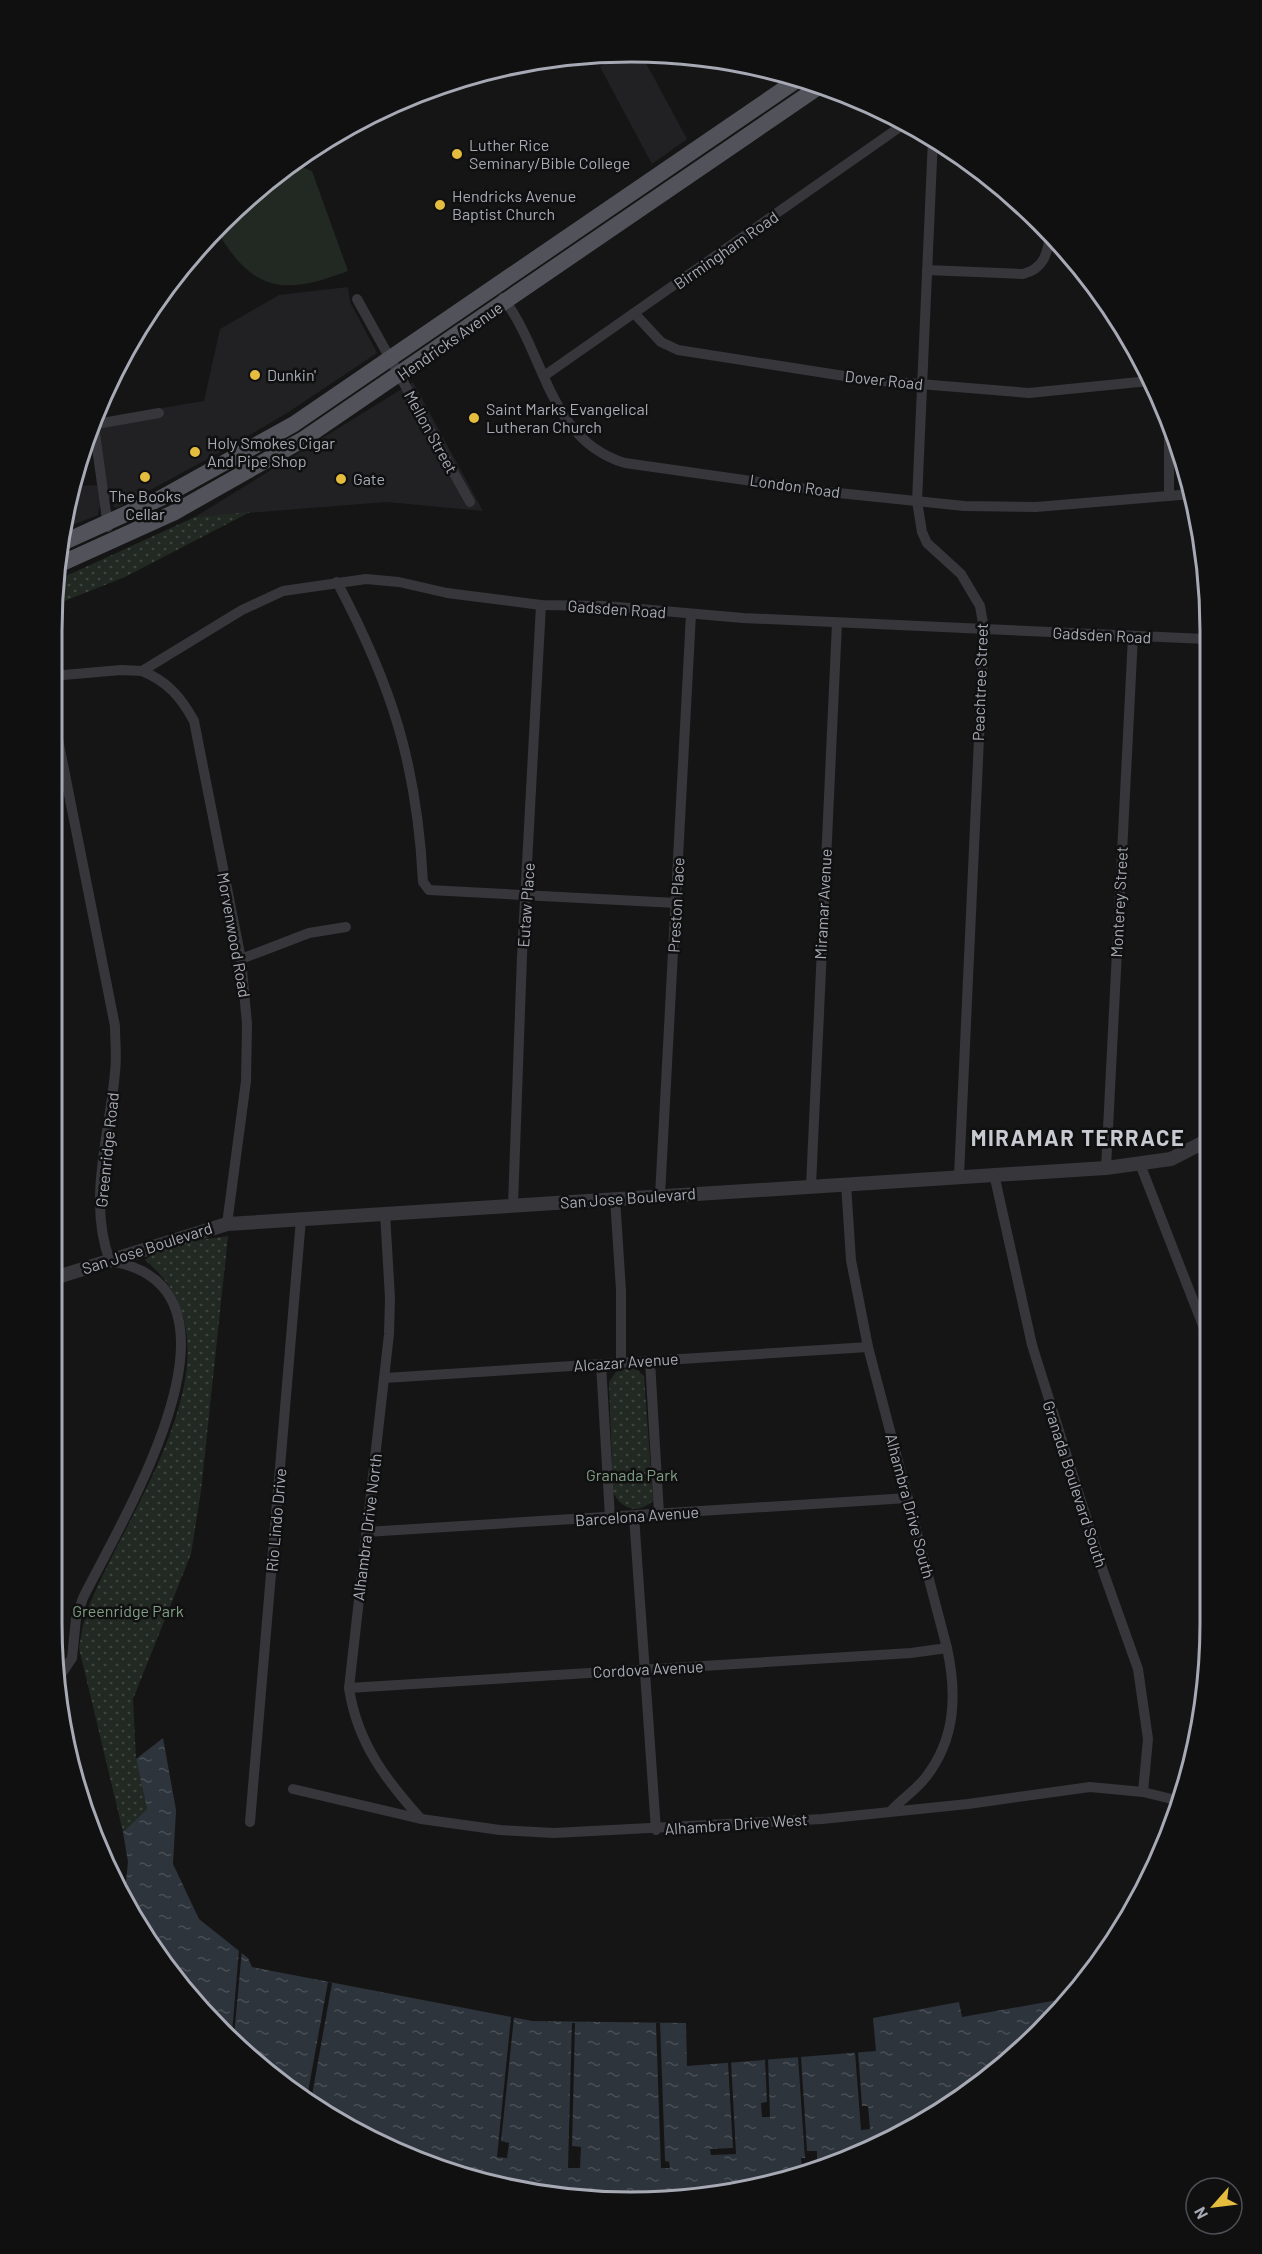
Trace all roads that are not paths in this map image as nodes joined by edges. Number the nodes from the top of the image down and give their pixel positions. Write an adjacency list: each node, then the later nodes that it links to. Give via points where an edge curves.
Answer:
1 (790, 85): 4 (main road, Hendricks Avenue)
2 (812, 91): 6 (main road, Hendricks Avenue)
3 (898, 128): 14 (street, Birmingham Road)
4 (698, 147): 6 (main road); 7 (main road, Hendricks Avenue)
5 (933, 148): 10 (street, Peachtree Street)
6 (711, 160): 8 (main road, Hendricks Avenue)
7 (611, 207): 8 (main road); 11 (main road, Hendricks Avenue)
8 (621, 222): 13 (main road, Hendricks Avenue)
9 (1048, 244): 10 (street, via 1043,262 1023,274)
10 (927, 270): 19 (street, Peachtree Street)
11 (494, 286): 13 (street, London Road); 15 (main road, Hendricks Avenue)
12 (357, 299): 15 (street, Mellon Street)
13 (506, 302): 16 (main road, Hendricks Avenue); 17 (street, London Road)
14 (634, 314): 17 (street, Birmingham Road); 19 (street, Dover Road, via 661,342 678,350 870,380)
15 (391, 359): 16 (street, Mellon Street); 21 (main road, Hendricks Avenue)
16 (400, 375): 23 (main road, Hendricks Avenue); 29 (street, Mellon Street)
17 (544, 376): 28 (street, London Road, via 580,438 608,458 829,492)
18 (1143, 382): 19 (street, Dover Road, via 1029,393)
19 (923, 384): 28 (street, Peachtree Street)
20 (159, 413): 22 (street)
21 (304, 417): 23 (main road); 30 (main road, Hendricks Avenue, via 171,493)
22 (102, 422)
23 (314, 432): 32 (main road, Hendricks Avenue, via 222,486)
24 (95, 439): 30 (street)
25 (1169, 445): 27 (street)
26 (1184, 495): 27 (street, London Road)
27 (1169, 496): 28 (street, London Road, via 1036,507)
28 (918, 501): 38 (street, Peachtree Street, via 927,543 966,581 980,606)
29 (470, 502)
30 (107, 524): 31 (main road, Hendricks Avenue); 32 (street)
31 (69, 540)
32 (114, 541): 33 (main road, Hendricks Avenue)
33 (66, 562)
34 (337, 582): 35 (street, Gadsden Road, via 399,582 447,593); 41 (street, Gadsden Road, via 283,591 242,610); 44 (street, via 382,673 401,731 415,787 423,882 429,891)
35 (541, 604): 36 (street, Gadsden Road); 44 (street, Eutaw Place)
36 (691, 614): 37 (street, Gadsden Road); 45 (street, Preston Place)
37 (837, 623): 38 (street, Gadsden Road); 54 (street, Miramar Avenue)
38 (984, 629): 39 (street, Gadsden Road); 52 (street, Peachtree Street)
39 (1133, 636): 40 (street, Gadsden Road); 50 (street, Monterey Street)
40 (1200, 639)
41 (142, 671): 42 (street); 47 (street, Morvenwood Road, via 172,689 194,721)
42 (62, 675)
43 (62, 759): 61 (street, Greenridge Road, via 115,1026 116,1071 100,1206 103,1240)
44 (526, 894): 45 (street); 57 (street, Eutaw Place)
45 (676, 903): 55 (street, Preston Place)
46 (346, 927): 47 (street, via 309,933)
47 (241, 959): 60 (street, Morvenwood Road, via 247,1024 246,1081)
48 (1200, 1144): 49 (street, San Jose Boulevard, via 1171,1159)
49 (1140, 1164): 50 (street, San Jose Boulevard); 63 (street)
50 (1106, 1168): 51 (street, San Jose Boulevard)
51 (994, 1174): 52 (street, San Jose Boulevard); 79 (street, Granada Boulevard South, via 1032,1345 1102,1571 1138,1669 1148,1739)
52 (959, 1176): 53 (street, San Jose Boulevard)
53 (846, 1184): 54 (street, San Jose Boulevard); 64 (street, Alhambra Drive South, via 851,1260)
54 (810, 1186): 55 (street, San Jose Boulevard)
55 (660, 1196): 56 (street, San Jose Boulevard)
56 (615, 1199): 57 (street, San Jose Boulevard); 66 (street)
57 (513, 1205): 58 (street, San Jose Boulevard)
58 (385, 1213): 59 (street, San Jose Boulevard); 68 (street, Alhambra Drive North, via 390,1298)
59 (300, 1219): 60 (street, San Jose Boulevard); 83 (street, Rio Lindo Drive)
60 (227, 1224): 61 (street, San Jose Boulevard)
61 (110, 1261): 62 (street, San Jose Boulevard); 76 (street, via 129,1264 147,1273 170,1300 182,1336 179,1378 150,1463 83,1598 76,1619 72,1658)
62 (62, 1276)
63 (1200, 1318)
64 (868, 1347): 65 (street, Alcazar Avenue); 69 (street, Alhambra Drive South)
65 (650, 1361): 66 (street, Alcazar Avenue); 70 (street)
66 (621, 1363): 67 (street, Alcazar Avenue)
67 (601, 1364): 68 (street, Alcazar Avenue); 72 (street)
68 (385, 1378): 73 (street, Alhambra Drive North)
69 (908, 1498): 70 (street, Barcelona Avenue); 74 (street, Alhambra Drive South)
70 (659, 1514): 71 (street, Barcelona Avenue)
71 (634, 1516): 72 (street, Barcelona Avenue); 75 (street)
72 (610, 1518): 73 (street, Barcelona Avenue)
73 (366, 1532): 77 (street, Alhambra Drive North)
74 (947, 1648): 75 (street, Cordova Avenue); 81 (street, Alhambra Drive South, via 955,1689 945,1744 925,1778)
75 (644, 1669): 77 (street, Cordova Avenue); 84 (street)
76 (64, 1670)
77 (349, 1688): 82 (street, Alhambra Drive North, via 372,1758)
78 (293, 1789): 82 (street, Alhambra Drive West)
79 (1143, 1792): 80 (street, Alhambra Drive West); 81 (street, Alhambra Drive West, via 1090,1786 968,1804)
80 (1172, 1799)
81 (892, 1810): 84 (street, Alhambra Drive West, via 826,1819)
82 (421, 1819): 84 (street, Alhambra Drive West, via 516,1831)
83 (250, 1822)
84 (656, 1830)

